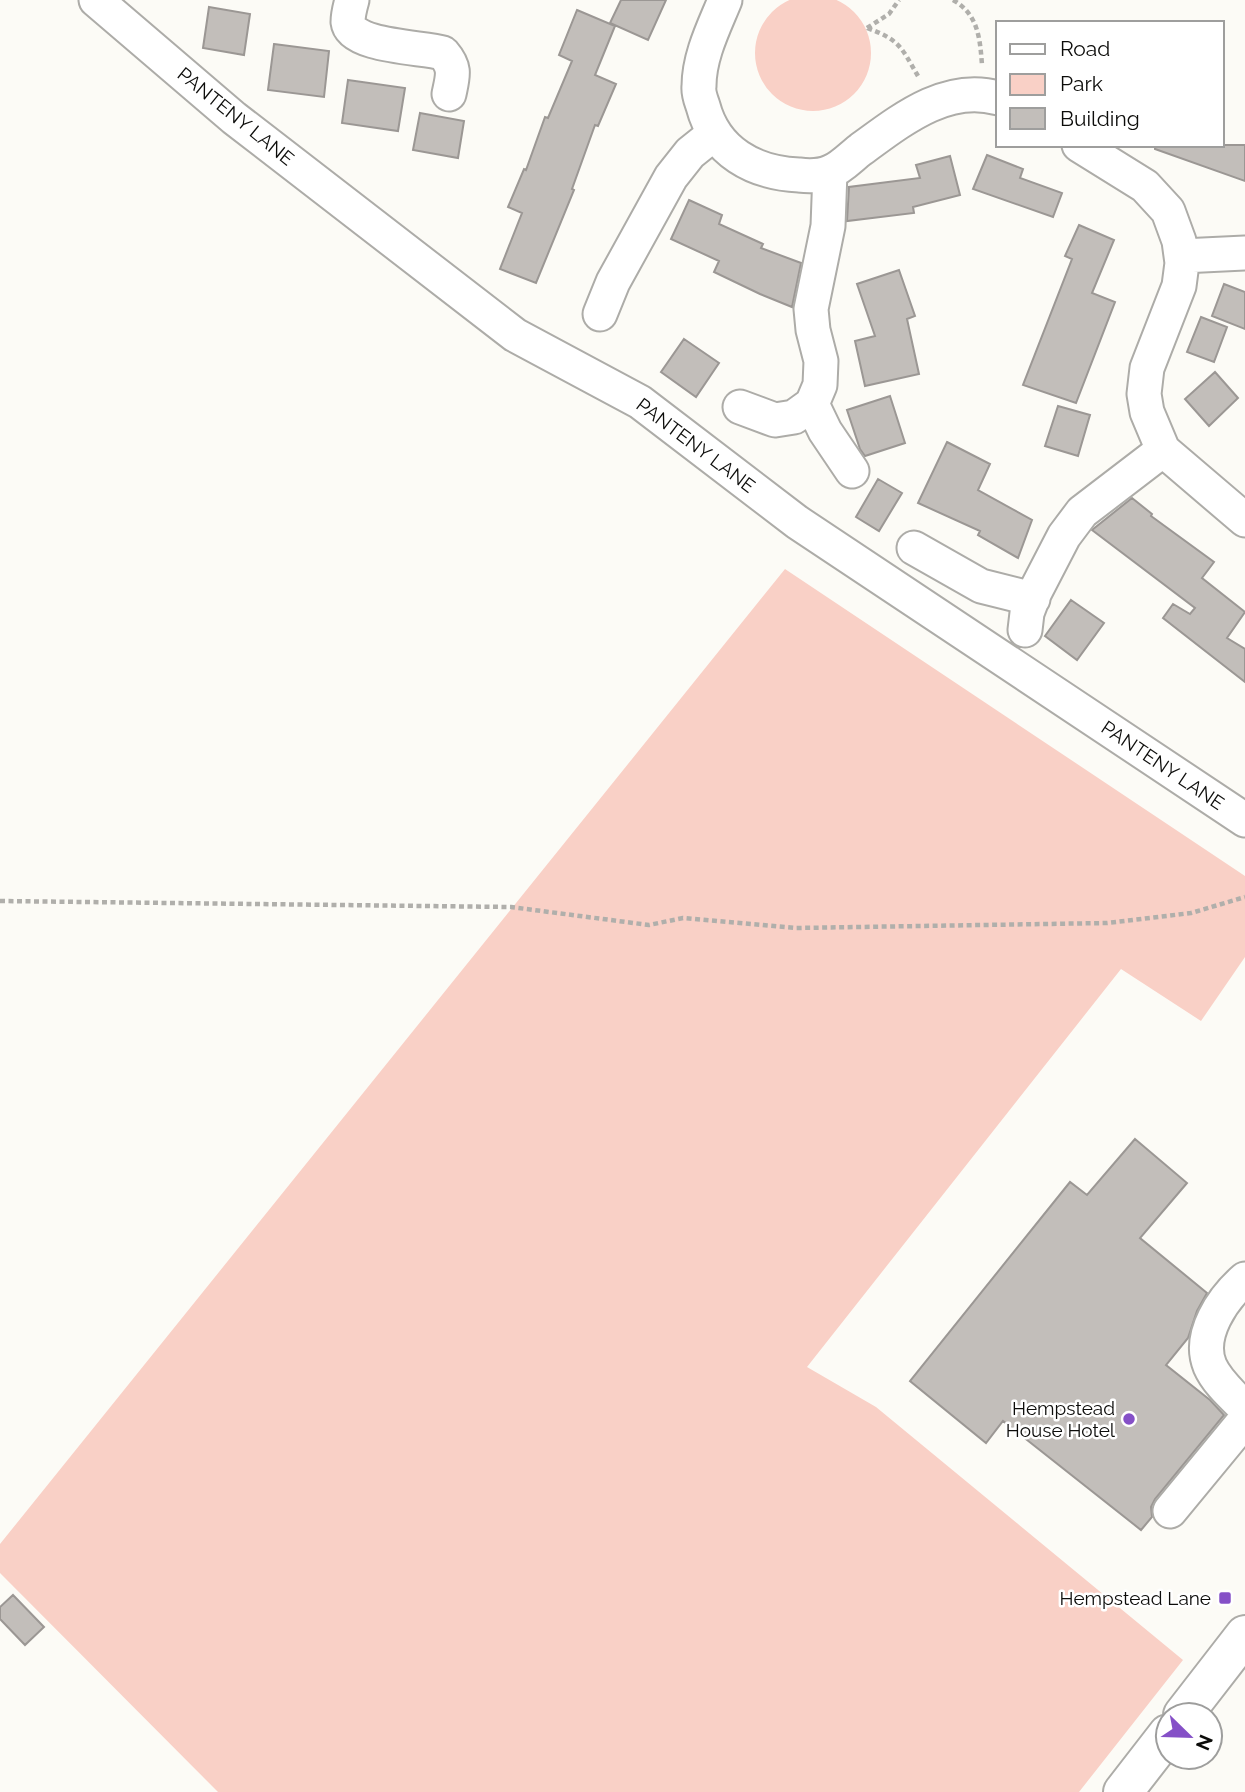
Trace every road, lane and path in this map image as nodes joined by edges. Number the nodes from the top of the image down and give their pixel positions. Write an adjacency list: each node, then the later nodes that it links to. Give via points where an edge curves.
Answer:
1 (96, 0): 21 (street, PANTENY LANE, via 234,118 515,335 640,402 797,522)
2 (352, 0): 6 (street, via 348,22 364,39 443,53 453,74)
3 (725, 0): 9 (street, via 701,62 698,89)
4 (899, 0): 8 (path, via 889,14 867,28 900,46 918,76)
5 (953, 0): 7 (path, via 964,6 977,27)
6 (449, 94)
7 (991, 96): 8 (street, via 957,95)
8 (926, 106): 11 (street)
9 (715, 133): 11 (street, via 739,159 763,169 807,176); 14 (street, via 690,153 671,177)
10 (1082, 147): 13 (street, via 1159,199 1168,211)
11 (830, 172): 15 (street, via 827,235 811,309 821,361 820,385)
12 (1245, 253): 13 (street)
13 (1182, 256): 17 (street, via 1179,286 1147,368 1144,394)
14 (600, 314)
15 (812, 404): 16 (street, via 794,417 775,420); 18 (street)
16 (740, 407)
17 (1163, 450): 19 (street); 20 (street, via 1082,512 1064,536 1029,615)
18 (852, 471)
19 (1245, 520)
20 (914, 548)
21 (1245, 820)
22 (1245, 897): 23 (path, via 1191,913 1107,923 796,928 683,918 649,925 511,908)
23 (0, 901)
24 (1245, 1279): 25 (street, via 1214,1317 1208,1340 1210,1365)
25 (1245, 1408)
26 (1245, 1420): 27 (street)
27 (1170, 1511)
28 (1245, 1635): 29 (main road)
29 (1194, 1701)
30 (1154, 1752): 31 (main road)
31 (1123, 1792)

